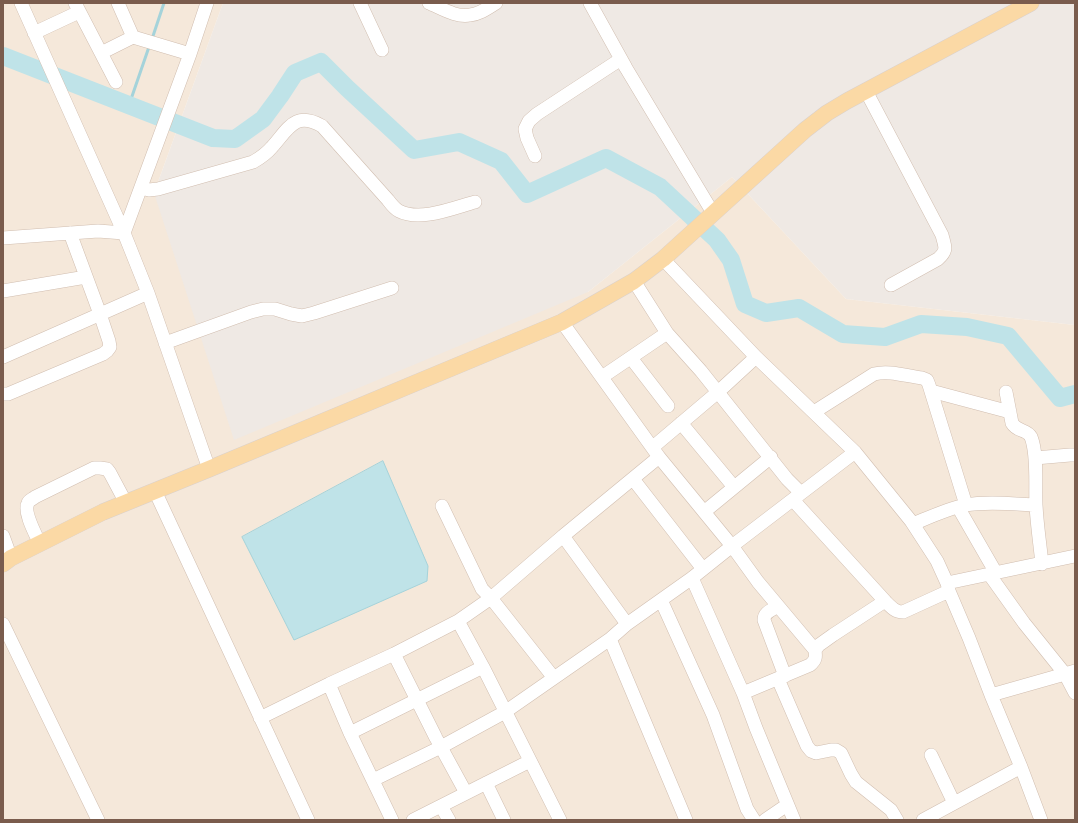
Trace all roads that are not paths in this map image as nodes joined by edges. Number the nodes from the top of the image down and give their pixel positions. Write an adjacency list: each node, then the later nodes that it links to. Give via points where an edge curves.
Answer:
1 (21, 3): 10 (street)
2 (118, 3): 11 (street)
3 (207, 3): 14 (street)
4 (360, 3): 12 (street)
5 (429, 3): 6 (street, via 460,16 482,12)
6 (496, 3)
7 (590, 3): 15 (street)
8 (1031, 3): 17 (main road)
9 (77, 8): 10 (street); 13 (street)
10 (34, 33): 23 (street)
11 (137, 38): 13 (street); 14 (street)
12 (382, 50)
13 (101, 53): 16 (street)
14 (190, 54): 19 (street)
15 (621, 59): 18 (street, via 529,121 525,129); 21 (street)
16 (116, 82)
17 (866, 92): 21 (main road, via 805,130); 28 (street, via 942,235 945,247 944,253 938,259)
18 (535, 156)
19 (141, 188): 20 (street, via 158,189 253,162 263,156 294,123 302,120 313,121 322,126 398,211 413,215 432,214); 23 (street)
20 (475, 202)
21 (710, 217): 25 (main road)
22 (70, 233): 23 (street); 24 (street); 26 (street)
23 (124, 233): 31 (street)
24 (3, 238)
25 (663, 259): 27 (main road); 37 (street)
26 (86, 277): 30 (street); 32 (street)
27 (634, 281): 33 (main road); 34 (street)
28 (891, 285)
29 (392, 288): 35 (street, via 302,316 263,309)
30 (3, 291)
31 (148, 293): 32 (street); 35 (street)
32 (100, 314): 36 (street); 43 (street, via 109,341 110,347 107,351)
33 (562, 322): 39 (street); 53 (main road)
34 (667, 333): 38 (street); 41 (street)
35 (165, 343): 53 (street)
36 (3, 357)
37 (756, 357): 41 (street); 45 (street)
38 (631, 358): 39 (street); 44 (street)
39 (602, 378): 48 (street)
40 (931, 390): 45 (street, via 922,378 880,372); 46 (street); 61 (street)
41 (718, 392): 47 (street); 51 (street)
42 (1006, 392): 46 (street)
43 (3, 394)
44 (668, 406)
45 (814, 412): 49 (street)
46 (1010, 412): 52 (street, via 1014,427 1029,434)
47 (681, 423): 48 (street); 55 (street)
48 (656, 452): 54 (street); 62 (street)
49 (855, 452): 57 (street); 63 (street)
50 (1075, 455): 52 (street)
51 (771, 457): 55 (street); 57 (street)
52 (1035, 458): 59 (street)
53 (210, 469): 56 (main road)
54 (633, 479): 65 (street); 71 (street)
55 (734, 487): 62 (street)
56 (154, 491): 58 (main road); 95 (street)
57 (797, 496): 67 (street); 77 (street)
58 (126, 503): 66 (main road); 66 (street, via 107,469 94,468 28,502 27,514)
59 (1036, 505): 61 (street, via 980,503); 70 (street)
60 (442, 506): 75 (street, via 482,589)
61 (962, 506): 63 (street); 72 (street)
62 (704, 512): 67 (street)
63 (913, 524): 74 (street, via 937,561)
64 (3, 536): 69 (street)
65 (563, 536): 75 (street); 81 (street)
66 (40, 544): 69 (main road)
67 (732, 546): 71 (street); 78 (street)
68 (1075, 556): 70 (street)
69 (7, 561)
70 (1042, 564): 72 (street)
71 (703, 569): 73 (street)
72 (992, 574): 74 (street); 86 (street, via 1024,623)
73 (692, 578): 76 (street); 90 (street)
74 (948, 587): 77 (street, via 903,612 893,610); 92 (street)
75 (491, 598): 79 (street); 87 (street)
76 (661, 600): 81 (street); 115 (street, via 713,715 747,809)
77 (885, 601): 83 (street)
78 (778, 606): 83 (street); 88 (street, via 767,612 764,620)
79 (458, 621): 84 (street); 85 (street)
80 (3, 624): 107 (street)
81 (627, 624): 82 (street)
82 (610, 639): 87 (street); 114 (street)
83 (815, 650): 88 (street, via 814,662)
84 (394, 654): 89 (street); 93 (street)
85 (483, 667): 93 (street); 94 (street)
86 (1070, 673): 91 (street); 92 (street)
87 (554, 678): 94 (street)
88 (781, 678): 90 (street); 118 (street, via 811,751 816,754 836,750 841,754 856,782 890,810)
89 (329, 684): 95 (street); 96 (street)
90 (743, 693): 105 (street)
91 (1075, 693)
92 (991, 695): 100 (street)
93 (418, 700): 96 (street); 97 (street)
94 (505, 712): 97 (street); 99 (street)
95 (260, 718): 108 (street)
96 (350, 733): 101 (street)
97 (441, 747): 101 (street); 103 (street)
98 (931, 755): 104 (street)
99 (530, 761): 102 (street); 113 (street)
100 (1021, 767): 104 (street); 120 (street)
101 (373, 780): 109 (street)
102 (486, 783): 103 (street); 112 (street)
103 (466, 793): 106 (street)
104 (954, 803): 119 (street)
105 (788, 805): 116 (street); 117 (street)
106 (442, 806): 110 (street); 111 (street)
107 (98, 820)
108 (308, 820)
109 (392, 820)
110 (413, 820)
111 (449, 820)
112 (504, 820)
113 (560, 820)
114 (686, 820)
115 (754, 820)
116 (766, 820)
117 (794, 820)
118 (897, 820)
119 (923, 820)
120 (1041, 820)

